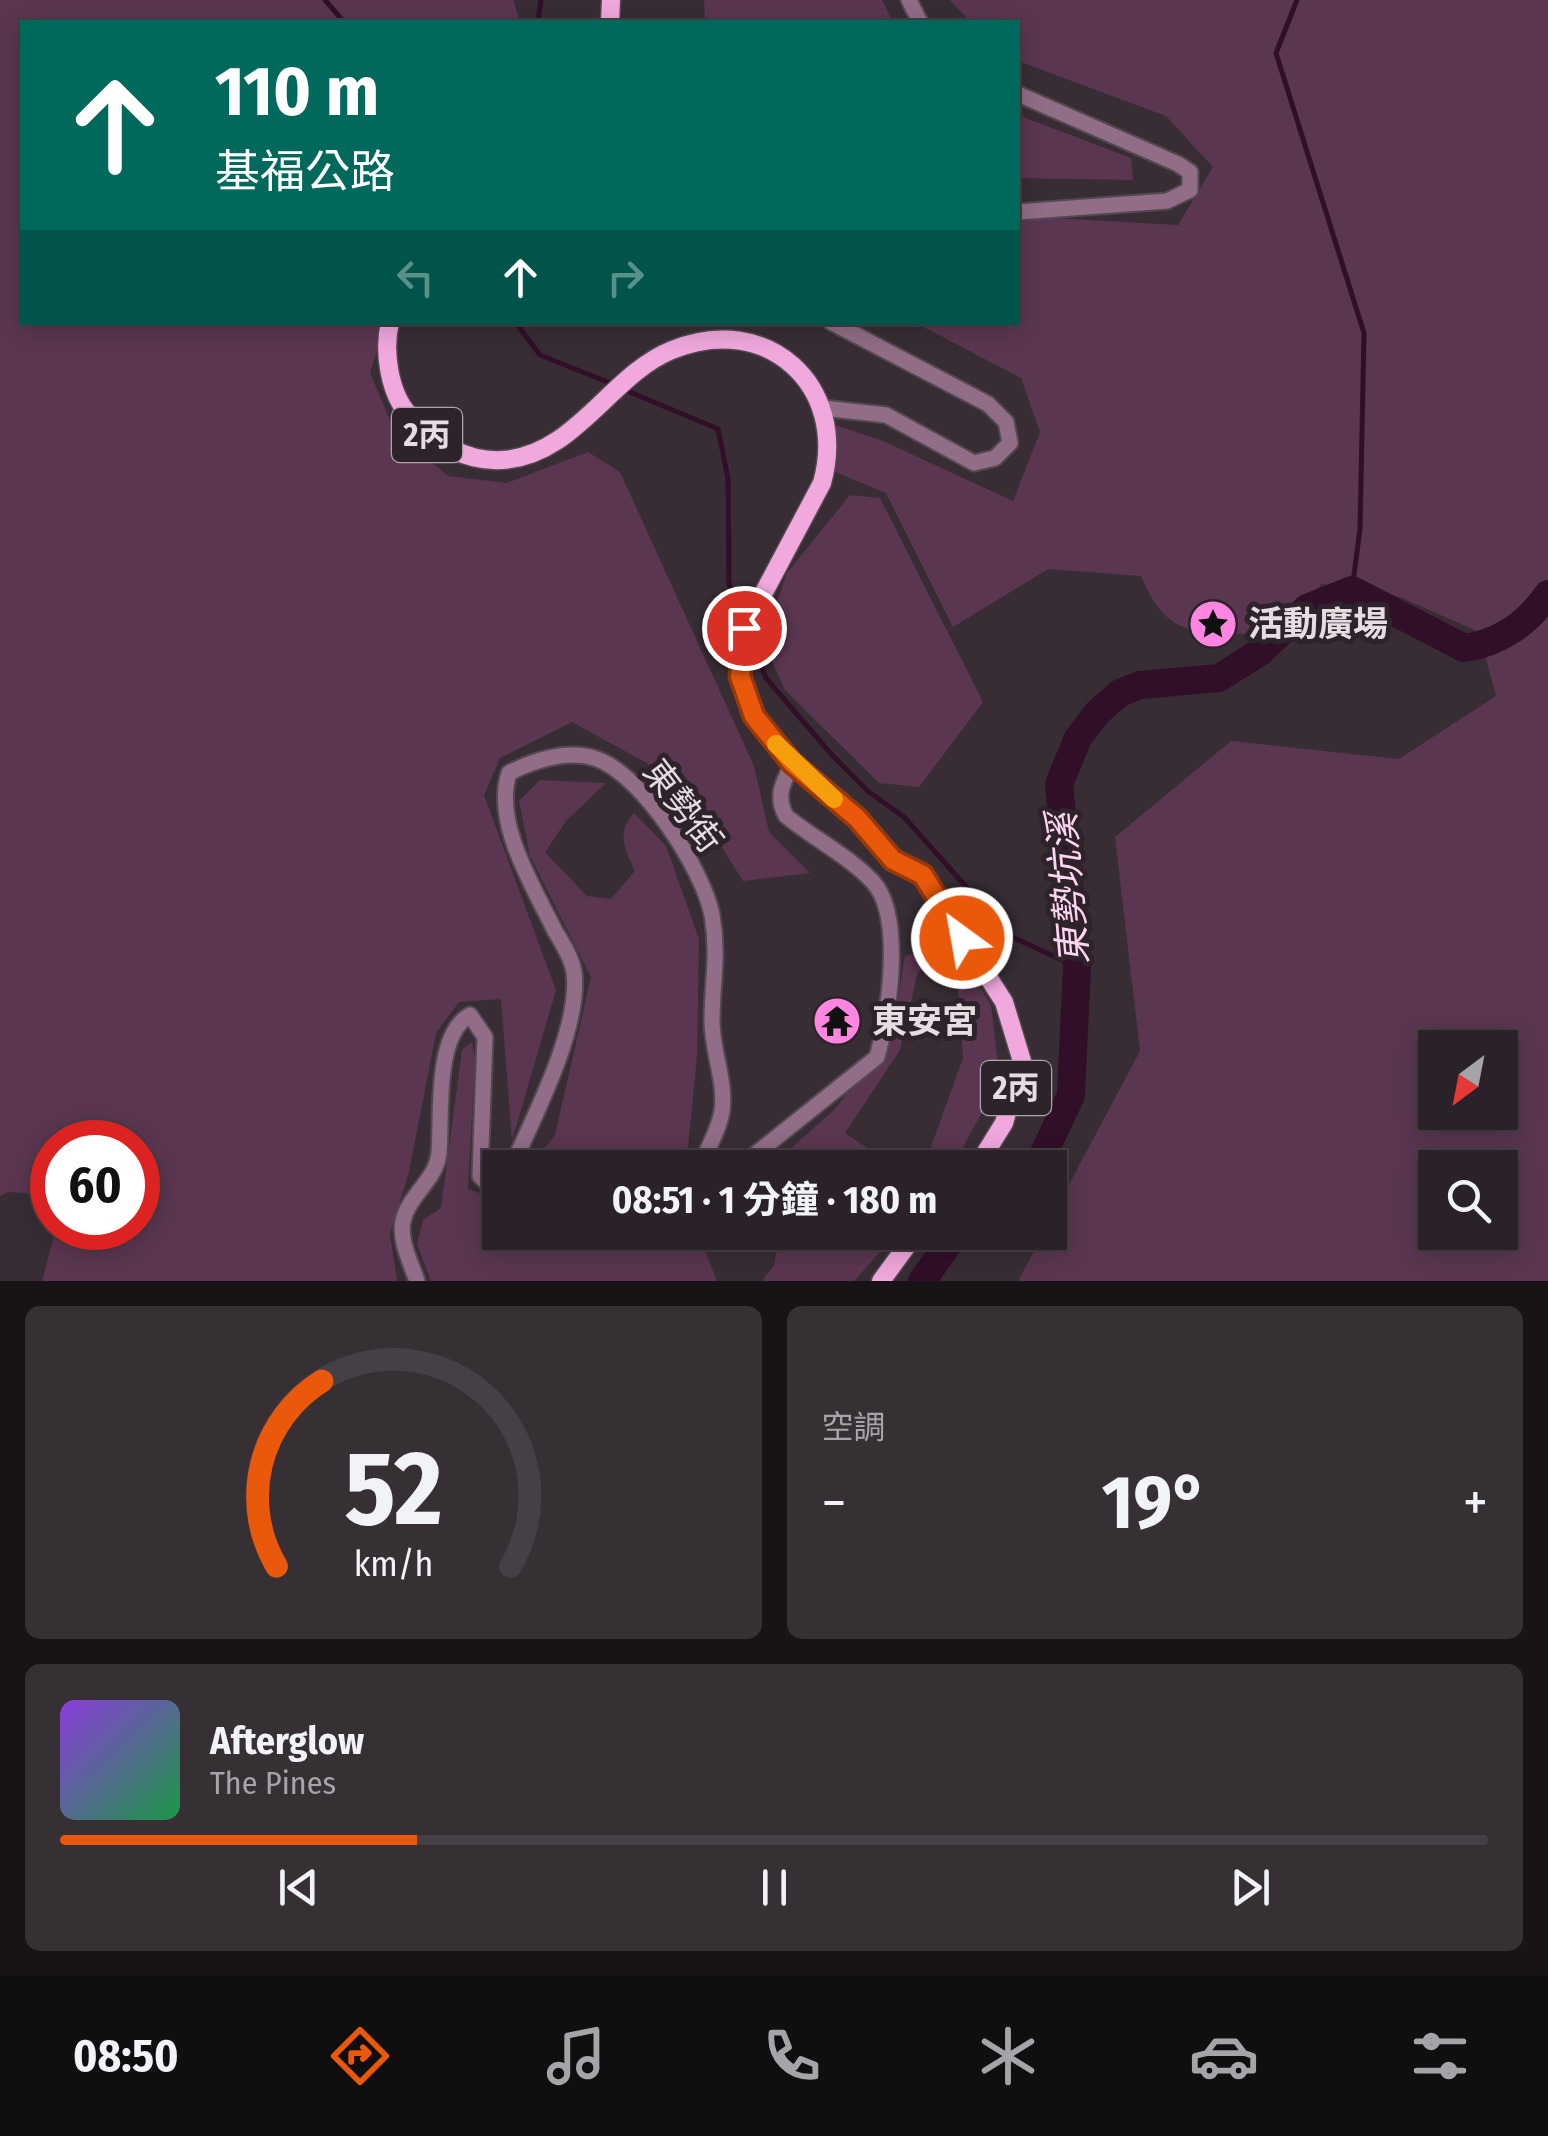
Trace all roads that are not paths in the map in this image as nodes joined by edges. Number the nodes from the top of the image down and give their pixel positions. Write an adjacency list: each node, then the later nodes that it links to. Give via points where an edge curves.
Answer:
1 (1020, 95): 2 (street, via 1178,164 1192,179 1190,190 1167,200)
2 (1020, 212)
3 (389, 325): 5 (main road, 2丙, via 390,375 405,410 432,440 467,456 504,460 545,448 671,350 730,338 782,356)
4 (837, 325): 5 (street, via 988,404 1006,422 1010,442 995,458 974,464 886,415)
5 (823, 408): 6 (main road, 2丙, via 829,458 822,484 744,628 740,676 754,716)
6 (792, 763): 9 (street, via 780,804 786,816 874,883 889,912 890,976 877,1057); 10 (main road, 2丙, via 857,818 893,860 923,875 1004,1002 1022,1061 1004,1123)
7 (519, 1150): 8 (street, 東勢街, via 575,995 574,967 516,846 505,784 509,773 528,762 570,756 596,759 631,784 692,863 711,911 718,980 712,1022 722,1104)
8 (705, 1150)
9 (761, 1150)
10 (987, 1150)
11 (482, 1178): 13 (street, via 485,1037 470,1015 452,1032 436,1170 403,1221)
12 (903, 1250): 14 (main road)
13 (417, 1281)
14 (881, 1281)

